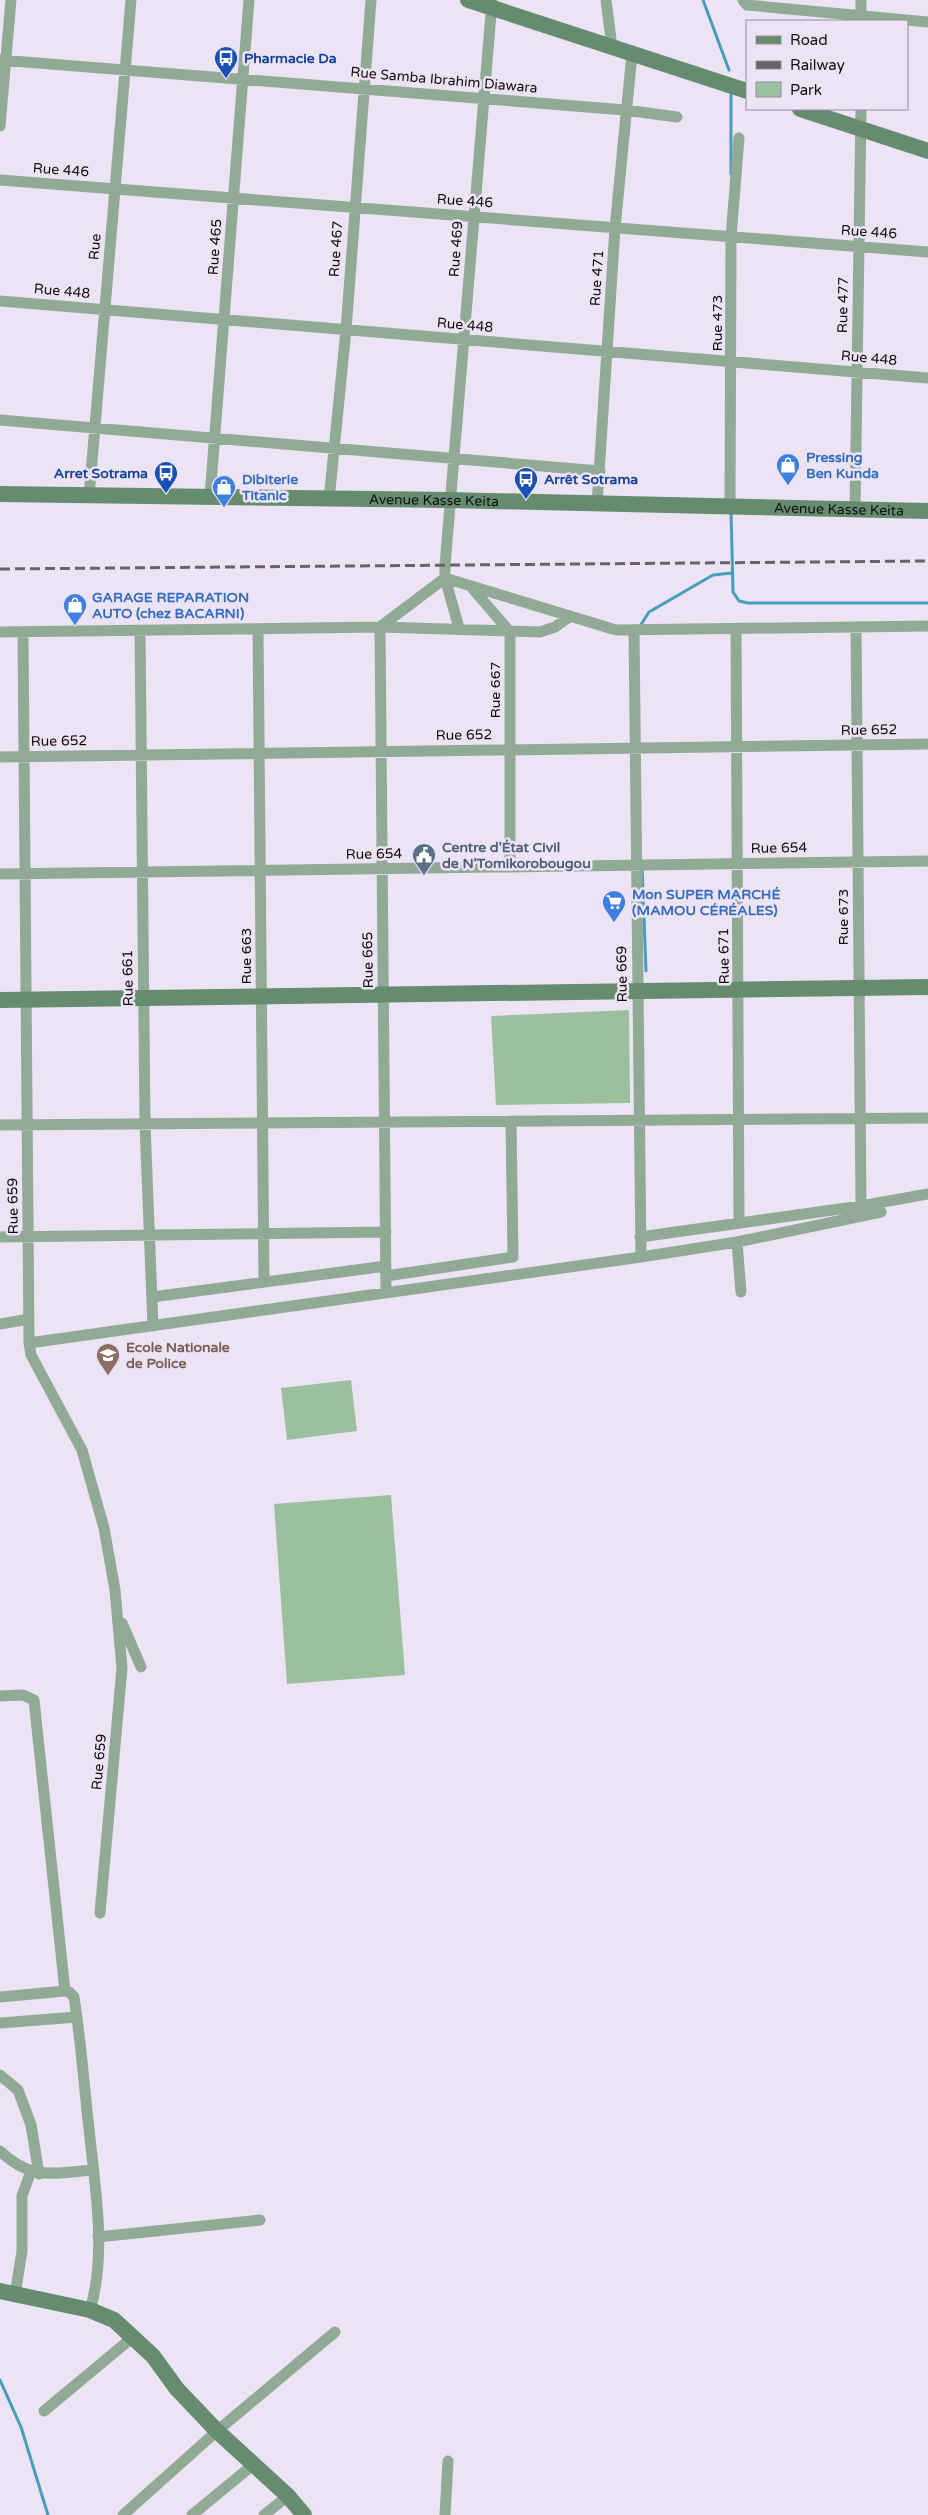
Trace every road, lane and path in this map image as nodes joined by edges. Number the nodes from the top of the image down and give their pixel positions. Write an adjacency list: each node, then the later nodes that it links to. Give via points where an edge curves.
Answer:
1 (11, 0): 16 (street)
2 (131, 0): 17 (street, Rue)
3 (249, 0): 18 (street, Rue 465)
4 (371, 0): 19 (street, Rue 467)
5 (468, 0): 9 (street)
6 (606, 0): 14 (street)
7 (860, 0): 10 (street)
8 (745, 3): 10 (street)
9 (491, 4): 14 (street); 21 (street, Rue 469)
10 (861, 19): 11 (street)
11 (883, 20)
12 (908, 21): 13 (street)
13 (928, 22)
14 (612, 47): 15 (street)
15 (632, 54): 20 (street); 22 (street, Rue 471)
16 (3, 60): 17 (street, Rue Samba Ibrahim Diawara); 26 (street)
17 (125, 70): 18 (street, Rue Samba Ibrahim Diawara); 31 (street, Rue)
18 (243, 80): 19 (street, Rue Samba Ibrahim Diawara); 32 (street, Rue 465)
19 (363, 89): 21 (street, Rue Samba Ibrahim Diawara); 33 (street, Rue 467)
20 (746, 91)
21 (484, 99): 22 (street, Rue Samba Ibrahim Diawara); 34 (street, Rue 469)
22 (625, 110): 25 (street, Rue Samba Ibrahim Diawara); 35 (street, Rue 471)
23 (803, 110): 27 (street)
24 (861, 110): 27 (street, Rue 477)
25 (676, 117)
26 (0, 126)
27 (861, 129): 29 (street); 37 (street, Rue 477)
28 (739, 138): 36 (street, Rue 473)
29 (928, 151)
30 (0, 180): 31 (street, Rue 446)
31 (115, 189): 32 (street, Rue 446); 40 (street, Rue)
32 (234, 198): 33 (street, Rue 446); 41 (street, Rue 465)
33 (354, 208): 34 (street, Rue 446); 42 (street, Rue 467)
34 (474, 217): 35 (street, Rue 446); 43 (street, Rue 469)
35 (615, 228): 36 (street, Rue 446); 44 (street, Rue 471)
36 (732, 237): 37 (street, Rue 446); 45 (street, Rue 473)
37 (858, 246): 38 (street, Rue 446); 46 (street, Rue 477)
38 (928, 252)
39 (0, 301): 40 (street, Rue 448)
40 (105, 310): 41 (street, Rue 448); 49 (street, Rue)
41 (224, 320): 42 (street, Rue 448); 50 (street, Rue 465)
42 (346, 330): 43 (street, Rue 448); 51 (street, Rue 467)
43 (465, 340): 44 (street, Rue 448); 52 (street, Rue 469)
44 (608, 352): 45 (street, Rue 448); 53 (street, Rue 471)
45 (732, 362): 46 (street, Rue 448); 60 (street, Rue 473)
46 (857, 372): 47 (street, Rue 448); 61 (street, Rue 477)
47 (928, 378)
48 (0, 420): 49 (street)
49 (95, 428): 50 (street); 56 (street, Rue)
50 (215, 438): 51 (street); 55 (street, Rue 465)
51 (333, 448): 52 (street); 57 (street, Rue 467)
52 (453, 458): 53 (street); 58 (street, Rue 469)
53 (600, 470): 59 (street, Rue 471)
54 (1, 491): 56 (street, Avenue Kasse Keita)
55 (210, 496): 56 (street, Avenue Kasse Keita); 57 (street, Avenue Kasse Keita)
56 (90, 497)
57 (329, 500): 58 (street, Avenue Kasse Keita)
58 (449, 500): 59 (street, Avenue Kasse Keita); 63 (street, Rue 469)
59 (597, 504): 60 (street, Avenue Kasse Keita)
60 (730, 508): 61 (street, Avenue Kasse Keita)
61 (855, 511): 62 (street, Avenue Kasse Keita)
62 (928, 511)
63 (445, 578): 64 (street); 67 (street); 69 (street, Rue 469)
64 (471, 587): 65 (street); 76 (street)
65 (569, 616): 73 (street, via 616,630); 76 (street, via 555,627 540,632)
66 (928, 626): 68 (street)
67 (380, 627): 69 (street); 70 (street); 82 (street, Rue 665)
68 (856, 627): 71 (street); 78 (street, Rue 673)
69 (459, 628): 76 (street)
70 (258, 629): 72 (street); 83 (street, Rue 663)
71 (736, 629): 73 (street); 79 (street, Rue 671)
72 (140, 630): 75 (street); 84 (street, Rue 661)
73 (634, 630): 80 (street, Rue 669)
74 (0, 632): 75 (street)
75 (23, 632): 85 (street, Rue 659)
76 (510, 632): 81 (street, Rue 667)
77 (928, 744): 78 (street, Rue 652)
78 (856, 745): 79 (street, Rue 652); 88 (street, Rue 673)
79 (737, 747): 80 (street, Rue 652); 89 (street, Rue 671)
80 (635, 748): 81 (street, Rue 652); 90 (street, Rue 669)
81 (510, 750): 82 (street, Rue 652); 91 (street, Rue 667)
82 (381, 752): 83 (street, Rue 652); 92 (street, Rue 665)
83 (259, 753): 84 (street, Rue 652); 93 (street, Rue 663)
84 (141, 755): 85 (street, Rue 652); 94 (street, Rue 661)
85 (24, 756): 86 (street, Rue 652); 95 (street, Rue 659)
86 (0, 757)
87 (928, 861): 88 (street, Rue 654)
88 (858, 862): 89 (street, Rue 654); 98 (street, Rue 673)
89 (739, 864): 90 (street, Rue 654); 99 (street, Rue 671)
90 (636, 865): 91 (street, Rue 654); 100 (street, Rue 669)
91 (510, 867): 92 (street, Rue 654)
92 (382, 869): 93 (street, Rue 654); 101 (street, Rue 665)
93 (260, 870): 94 (street, Rue 654); 102 (street, Rue 663)
94 (142, 872): 95 (street, Rue 654); 103 (street, Rue 661)
95 (25, 873): 96 (street, Rue 654); 105 (street, Rue 659)
96 (0, 874)
97 (928, 987): 98 (street)
98 (859, 988): 99 (street); 106 (street, Rue 673)
99 (740, 989): 100 (street); 108 (street, Rue 671)
100 (638, 991): 101 (street); 109 (street, Rue 669)
101 (384, 995): 102 (street); 111 (street, Rue 665)
102 (261, 996): 103 (street); 112 (street, Rue 663)
103 (144, 998): 105 (street); 113 (street, Rue 661)
104 (0, 1000): 105 (street)
105 (26, 1000): 115 (street, Rue 659)
106 (860, 1118): 107 (street); 108 (street); 117 (street, Rue 673)
107 (928, 1118)
108 (740, 1119): 109 (street); 119 (street, Rue 671)
109 (639, 1120): 110 (street); 125 (street, Rue 669)
110 (511, 1121): 111 (street); 128 (street, via 513,1257)
111 (385, 1122): 112 (street); 120 (street, Rue 665)
112 (262, 1123): 113 (street); 121 (street, Rue 663)
113 (145, 1124): 115 (street); 122 (street, Rue 661)
114 (0, 1125): 115 (street)
115 (27, 1125): 124 (street, Rue 659)
116 (928, 1194): 117 (street)
117 (861, 1206): 119 (street)
118 (881, 1212): 126 (street)
119 (740, 1223): 125 (street)
120 (386, 1232): 121 (street); 128 (street, Rue 665)
121 (264, 1234): 122 (street); 129 (street, Rue 663)
122 (150, 1235): 124 (street); 132 (street, Rue 661)
123 (0, 1237): 124 (street)
124 (28, 1237): 133 (street, Rue 659)
125 (640, 1237): 127 (street, Rue 669)
126 (738, 1242): 127 (street); 130 (street)
127 (641, 1257): 131 (street)
128 (386, 1271): 129 (street); 131 (street, Rue 665)
129 (264, 1282): 132 (street)
130 (740, 1292)
131 (386, 1293): 135 (street)
132 (152, 1297): 135 (street, Rue 661)
133 (29, 1319): 134 (street); 136 (street, Rue 659)
134 (0, 1324)
135 (153, 1326): 136 (street)
136 (29, 1343): 137 (street, Rue 659, via 31,1355 82,1450 104,1528)
137 (117, 1614): 138 (street, Rue 659); 140 (street, Rue 659, via 122,1668)
138 (142, 1667)
139 (0, 1696): 141 (street, via 23,1695 34,1700)
140 (100, 1913)
141 (64, 1991): 142 (street); 143 (street, via 74,1997)
142 (0, 1997)
143 (77, 2017): 144 (street); 147 (street)
144 (0, 2023)
145 (1, 2079): 148 (street, via 18,2090 31,2125)
146 (0, 2151): 148 (street, via 8,2159)
147 (93, 2170): 148 (street); 150 (street)
148 (35, 2172): 151 (street, via 22,2196 22,2251)
149 (260, 2220): 150 (street)
150 (98, 2237): 152 (street, via 96,2289)
151 (8, 2293): 152 (street)
152 (90, 2310): 154 (street, via 114,2320)
153 (335, 2332): 156 (street)
154 (134, 2336): 155 (street); 156 (street, via 177,2389)
155 (44, 2411)
156 (217, 2430): 158 (street); 160 (street)
157 (448, 2460): 164 (street)
158 (254, 2464): 159 (street); 161 (street)
159 (288, 2496): 162 (street); 163 (street)
160 (123, 2515)
161 (192, 2515)
162 (264, 2515)
163 (304, 2515)
164 (445, 2515)

